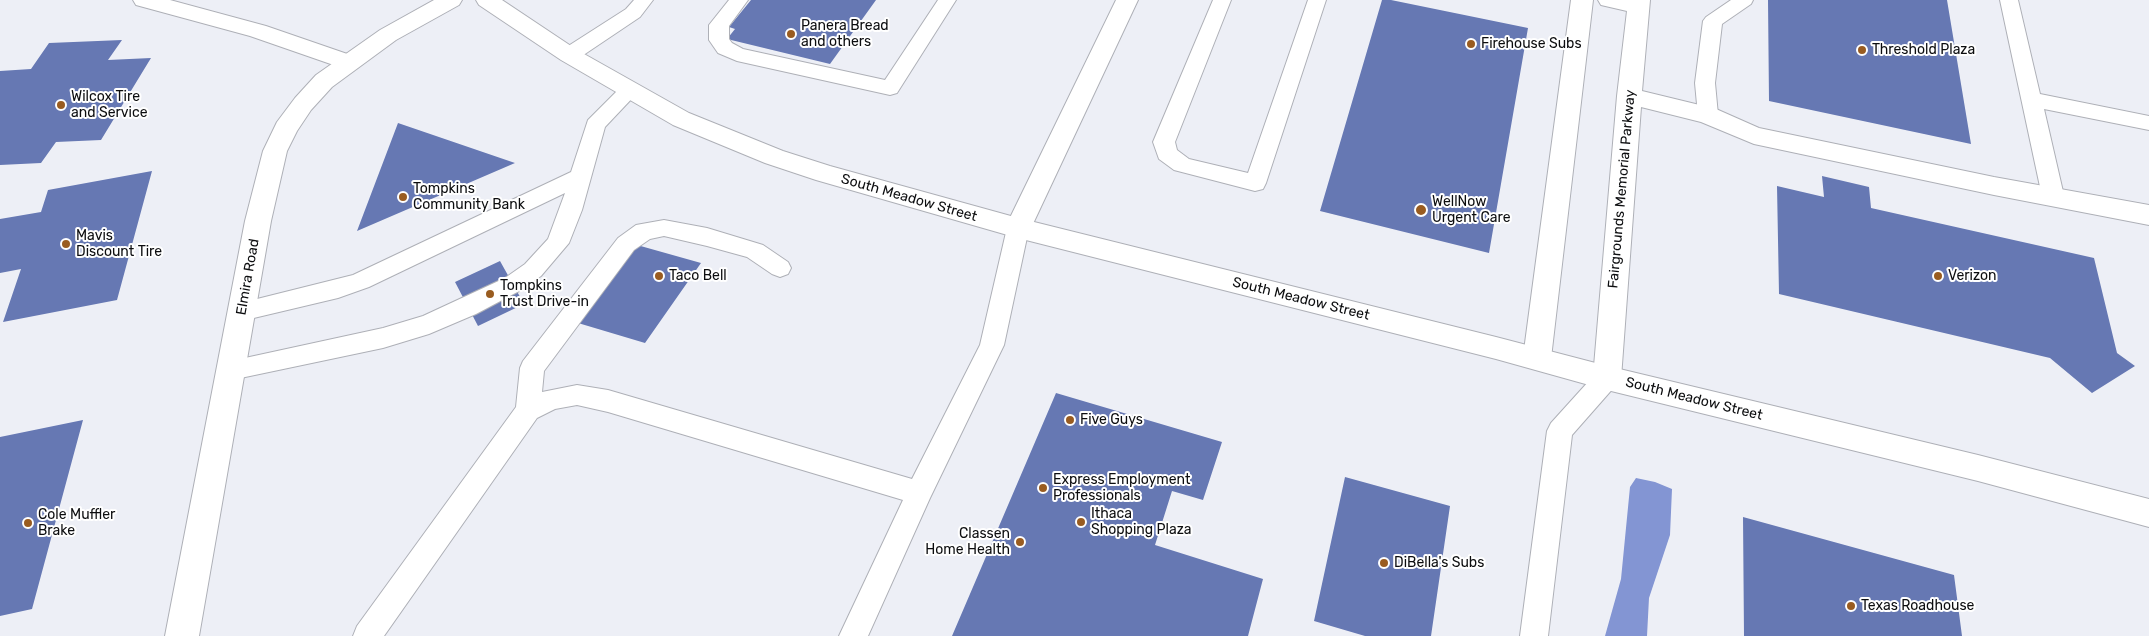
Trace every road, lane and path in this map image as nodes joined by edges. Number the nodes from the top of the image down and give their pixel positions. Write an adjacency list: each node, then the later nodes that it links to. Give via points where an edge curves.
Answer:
1 (144, 0): 16 (main road, via 258,32)
2 (451, 0): 16 (main road, Elmira Road, via 388,35)
3 (487, 0): 15 (main road, South Meadow Street)
4 (644, 0): 15 (lane, via 633,13)
5 (739, 0): 6 (lane, via 719,25 719,40 725,48 738,54 890,88)
6 (947, 0)
7 (1127, 0): 25 (main road)
8 (1222, 0): 9 (lane, via 1164,142 1167,154 1182,165 1255,183)
9 (1317, 0)
10 (1582, 0): 28 (main road)
11 (1609, 0): 14 (main road)
12 (1744, 0): 20 (lane, via 1713,21 1705,83)
13 (2009, 0): 19 (lane)
14 (1638, 3): 18 (main road, Fairgrounds Memorial Parkway)
15 (569, 55): 17 (main road, South Meadow Street)
16 (348, 62): 27 (main road, Elmira Road, via 303,104 275,151)
17 (629, 91): 22 (lane, via 595,125); 25 (main road, South Meadow Street, via 681,119 774,157)
18 (1629, 96): 20 (main road); 30 (main road, Fairgrounds Memorial Parkway)
19 (2033, 100): 21 (lane); 23 (lane)
20 (1708, 114): 23 (main road, via 1754,135)
21 (2149, 123)
22 (581, 176): 27 (lane, via 361,281); 29 (lane, via 558,243 533,270 513,284 464,310 401,333)
23 (2053, 196): 24 (main road)
24 (2149, 215)
25 (1018, 228): 28 (main road, South Meadow Street); 32 (lane, via 992,345)
26 (780, 268): 31 (lane, via 755,251 707,237 664,228 644,231 626,244 532,368)
27 (241, 312): 29 (main road, Elmira Road)
28 (1537, 358): 30 (main road, South Meadow Street)
29 (231, 370): 34 (main road, Elmira Road)
30 (1607, 378): 33 (main road, South Meadow Street); 37 (lane, via 1560,431)
31 (528, 410): 32 (lane, via 552,399 577,395 608,401); 35 (lane)
32 (918, 494): 36 (lane)
33 (2149, 513)
34 (182, 636)
35 (367, 636)
36 (853, 636)
37 (1534, 636)

